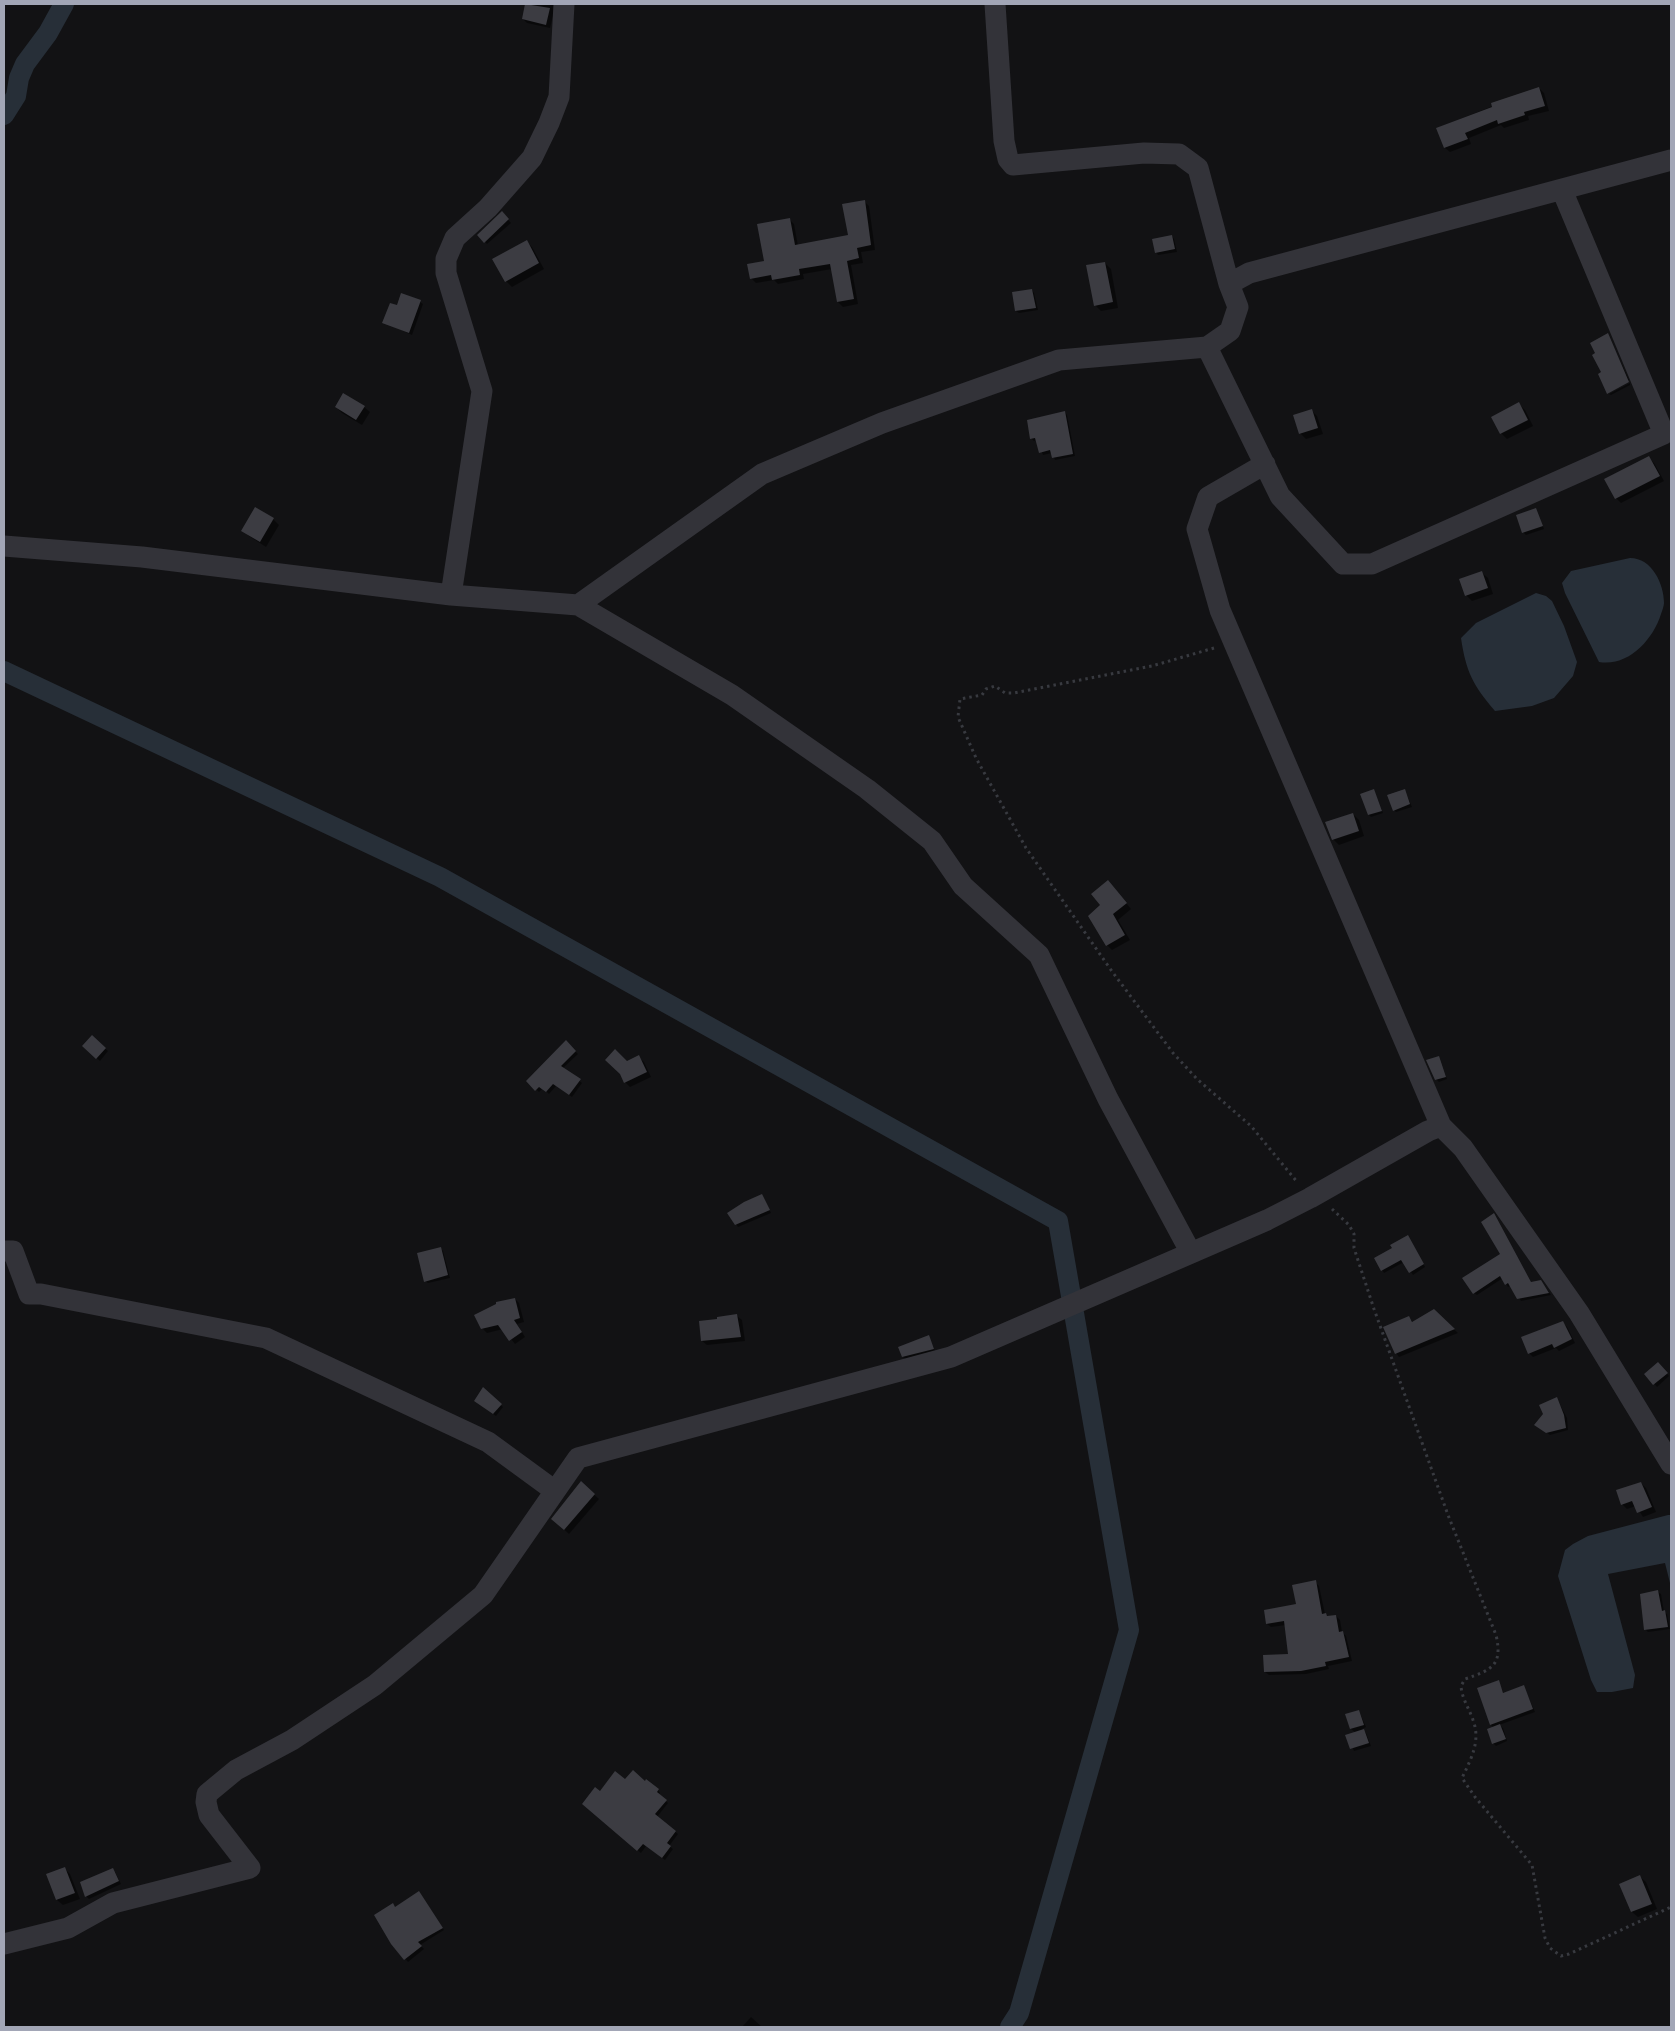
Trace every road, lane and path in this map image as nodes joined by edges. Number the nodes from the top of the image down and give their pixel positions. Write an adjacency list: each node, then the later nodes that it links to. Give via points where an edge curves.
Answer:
1 (564, 4): 9 (street, via 558,97 549,123 532,158 488,208 455,238 446,259 446,272 482,391)
2 (995, 4): 5 (street, via 1004,141 1008,159 1013,165 1144,153 1179,154 1198,168)
3 (1671, 160): 4 (street)
4 (1562, 190): 5 (street, via 1249,273); 7 (street, via 1664,434 1372,564 1343,564 1280,496)
5 (1229, 284): 6 (street, via 1238,307 1230,331)
6 (1207, 347): 7 (street); 10 (street, via 1059,360 882,423 762,474)
7 (1265, 464): 11 (street, via 1208,497 1197,529 1220,610)
8 (4, 546): 9 (street, via 142,556)
9 (451, 595): 10 (street)
10 (578, 605): 15 (street, via 732,695 867,789 932,841 963,886 1039,956 1108,1099)
11 (1234, 642): 12 (street); 13 (path, via 1152,666 1014,693 1004,693 995,686 986,689 982,695 960,699 958,717 976,758 1026,848 1111,970 1173,1054 1251,1126)
12 (1441, 1126): 13 (street); 16 (street, via 1463,1148 1579,1313)
13 (1310, 1198): 15 (street); 18 (path, via 1334,1211 1354,1234 1354,1248 1374,1309 1448,1514 1496,1635 1499,1656 1484,1672 1465,1679 1460,1686 1477,1734 1462,1778 1532,1865 1545,1938 1550,1948 1560,1956)
14 (4, 1251): 17 (street, via 13,1251 29,1294 266,1338 488,1442)
15 (1191, 1253): 17 (street, via 951,1357 578,1458)
16 (1671, 1464)
17 (555, 1491): 19 (street, via 483,1595 375,1685 292,1740 236,1770 207,1794 209,1815 250,1868 113,1903 68,1928)
18 (1671, 1907)
19 (4, 1944)

